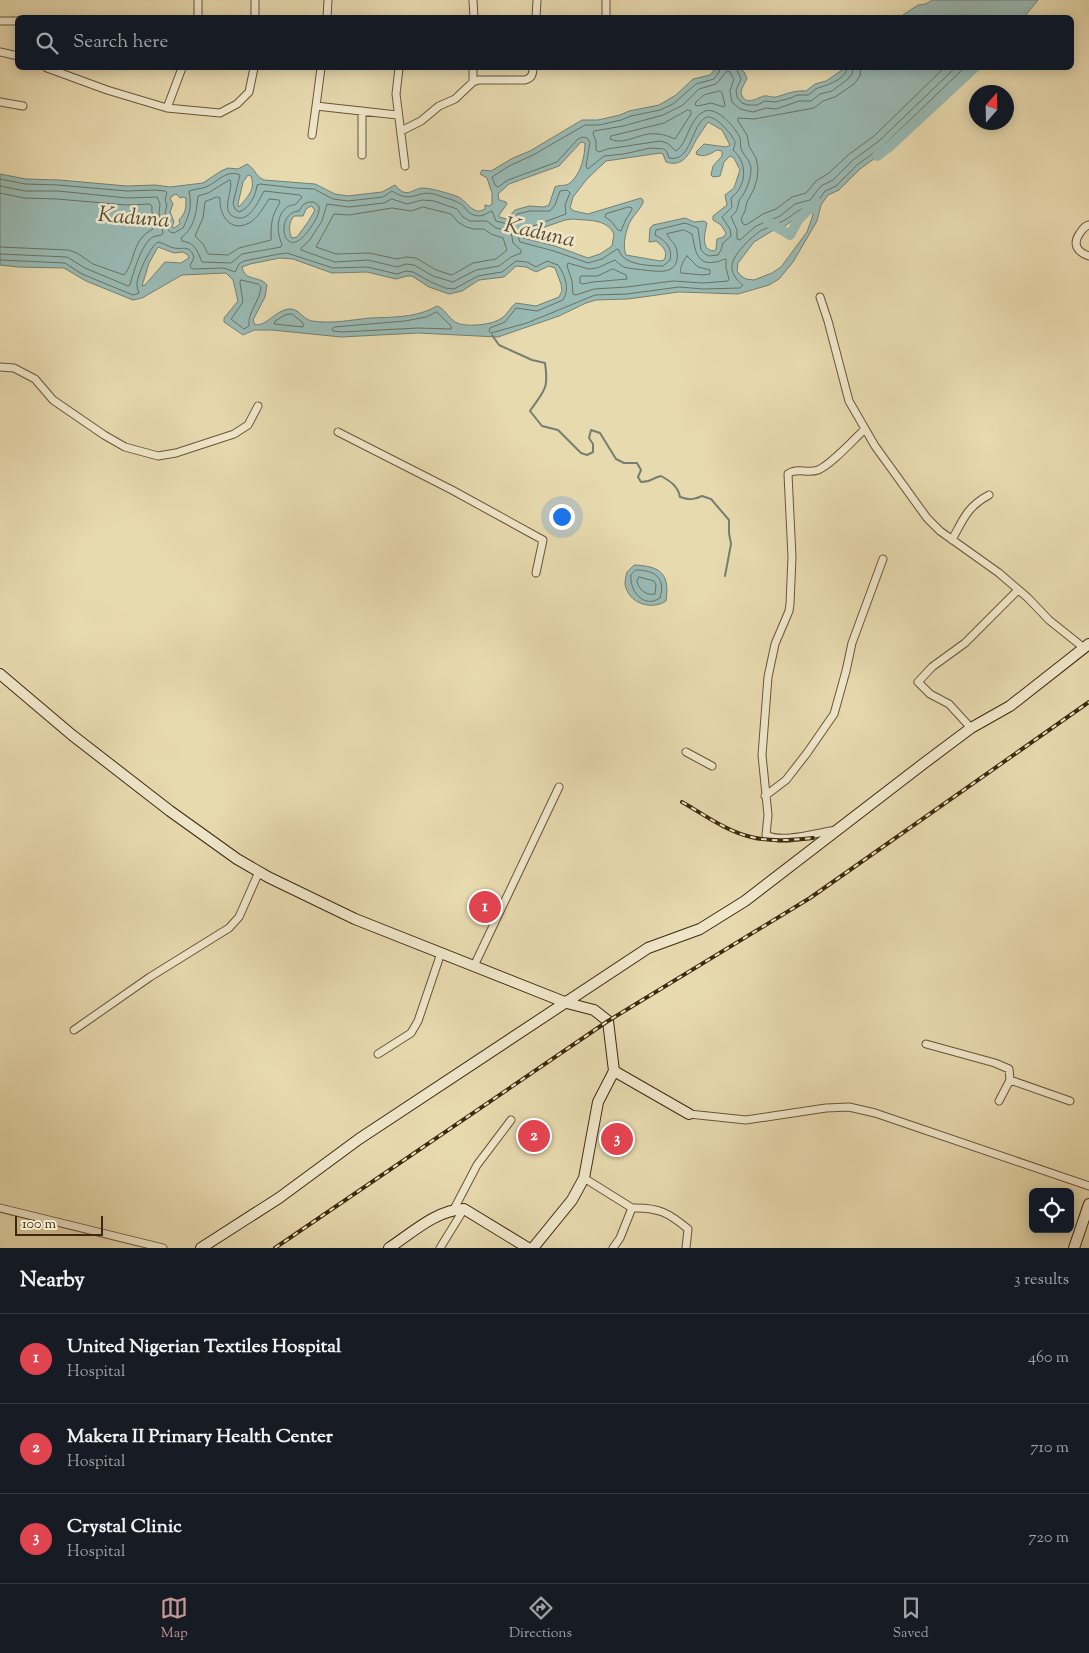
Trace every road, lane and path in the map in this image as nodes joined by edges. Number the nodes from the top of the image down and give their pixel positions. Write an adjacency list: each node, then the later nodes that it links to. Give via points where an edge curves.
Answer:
1 (198, 0): 7 (street)
2 (255, 0): 8 (street)
3 (328, 0): 9 (street)
4 (473, 0): 10 (street)
5 (537, 0): 11 (street)
6 (606, 0): 12 (street)
7 (198, 15)
8 (255, 15)
9 (326, 15)
10 (474, 15)
11 (536, 15)
12 (606, 15)
13 (0, 21): 14 (street)
14 (15, 21)
15 (0, 52): 16 (street)
16 (15, 55)
17 (52, 70): 28 (street)
18 (181, 70): 28 (street)
19 (254, 70): 28 (street, via 250,92 220,113)
20 (321, 70): 27 (street)
21 (398, 70): 30 (street)
22 (473, 70): 24 (street)
23 (533, 70): 24 (street, via 530,78 525,80)
24 (473, 82): 31 (street, via 455,99)
25 (0, 102): 26 (street)
26 (23, 106)
27 (316, 106): 29 (street); 32 (street)
28 (167, 108)
29 (362, 111): 30 (street); 33 (street)
30 (397, 114): 31 (street)
31 (401, 131): 34 (street)
32 (312, 135)
33 (362, 155)
34 (405, 166)
35 (1089, 225): 36 (street, via 1077,236 1075,243 1082,254)
36 (1089, 256)
37 (820, 297): 40 (street, via 850,402)
38 (0, 367): 39 (street, via 14,368 35,380 53,400 125,447 158,456 234,434 248,425)
39 (258, 406)
40 (865, 429): 43 (street, via 926,518); 53 (street, via 820,470 788,474 792,557 790,604 775,644 768,677 762,755)
41 (338, 432): 45 (street, via 543,540)
42 (989, 495): 43 (street, via 976,502 965,515)
43 (952, 540): 46 (street)
44 (883, 559): 53 (street, via 852,643 834,714 786,780)
45 (536, 573)
46 (1018, 590): 47 (street, via 1049,620); 49 (street, via 918,682 930,694 949,704)
47 (1086, 646): 49 (street, via 1010,706)
48 (0, 674): 55 (street, via 170,811)
49 (971, 728): 54 (street)
50 (686, 752): 51 (street)
51 (712, 766)
52 (559, 788): 57 (street)
53 (765, 796): 54 (street, via 768,815 766,835 770,837 805,836)
54 (838, 830): 58 (street, via 745,900 700,929 648,948)
55 (259, 872): 56 (street, via 348,916); 59 (street, via 239,917 229,928)
56 (441, 953): 57 (street); 61 (street, via 411,1033)
57 (474, 966): 58 (street)
58 (567, 1003): 62 (street, via 594,1010 608,1020); 75 (street)
59 (74, 1030)
60 (926, 1044): 63 (street, via 995,1063 1009,1069)
61 (378, 1054)
62 (614, 1071): 66 (street); 68 (street, via 598,1102)
63 (1010, 1080): 64 (street); 65 (street)
64 (999, 1101)
65 (1070, 1101)
66 (689, 1114): 69 (street, via 746,1120 849,1107)
67 (511, 1120): 73 (street, via 476,1165)
68 (584, 1178): 72 (street); 79 (street, via 572,1200)
69 (1089, 1186)
70 (1089, 1204): 82 (street)
71 (0, 1208): 74 (street)
72 (632, 1208): 80 (street); 81 (street, via 650,1207 673,1217 688,1229)
73 (459, 1209): 76 (street, via 437,1216); 77 (street); 78 (street)
74 (163, 1248)
75 (201, 1248)
76 (389, 1248)
77 (440, 1248)
78 (528, 1248)
79 (533, 1248)
80 (613, 1248)
81 (686, 1248)
82 (1074, 1248)

